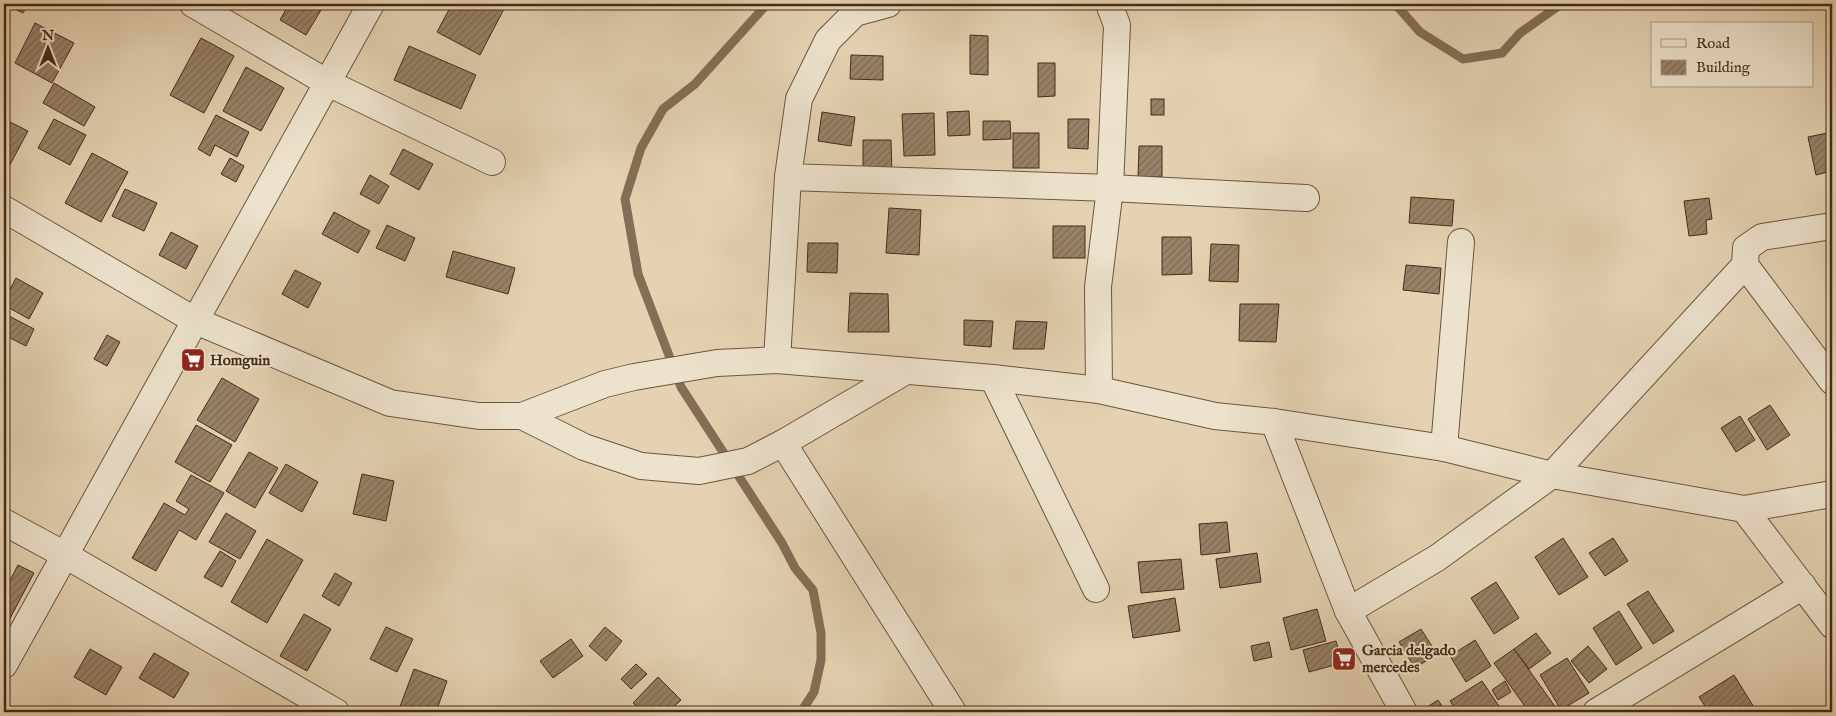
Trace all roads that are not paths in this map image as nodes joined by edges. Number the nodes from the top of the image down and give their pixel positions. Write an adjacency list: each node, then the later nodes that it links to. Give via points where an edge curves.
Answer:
1 (193, 4): 5 (street)
2 (371, 4): 5 (street)
3 (888, 4): 7 (street, via 855,13 828,40 799,99)
4 (1109, 4): 8 (street, via 1117,25)
5 (328, 83): 6 (street); 14 (street)
6 (492, 162)
7 (788, 177): 8 (street); 15 (street)
8 (1110, 188): 9 (street); 19 (street, via 1098,287)
9 (1306, 198)
10 (4, 208): 14 (street)
11 (1832, 226): 13 (street, via 1762,236 1746,248)
12 (1461, 242): 23 (street)
13 (1745, 265): 18 (street); 24 (street)
14 (196, 321): 20 (street, via 390,403 479,416); 28 (street)
15 (777, 360): 16 (street); 20 (street, via 718,363 634,377 605,384)
16 (906, 371): 17 (street); 22 (street)
17 (992, 378): 19 (street); 30 (street)
18 (1832, 381)
19 (1099, 390): 21 (street, via 1215,416)
20 (522, 416): 22 (street, via 584,447 640,466 699,471 748,461)
21 (1274, 422): 23 (street); 31 (street)
22 (783, 443): 35 (street)
23 (1444, 448): 24 (street)
24 (1552, 475): 26 (street); 31 (street, via 1437,558)
25 (1832, 494): 26 (street)
26 (1744, 509): 29 (street)
27 (4, 522): 28 (street)
28 (65, 555): 33 (street); 34 (street)
29 (1803, 586): 32 (street); 37 (street)
30 (1096, 589)
31 (1348, 611): 36 (street)
32 (1832, 625)
33 (4, 665)
34 (336, 712)
35 (953, 712)
36 (1404, 712)
37 (1596, 712)

